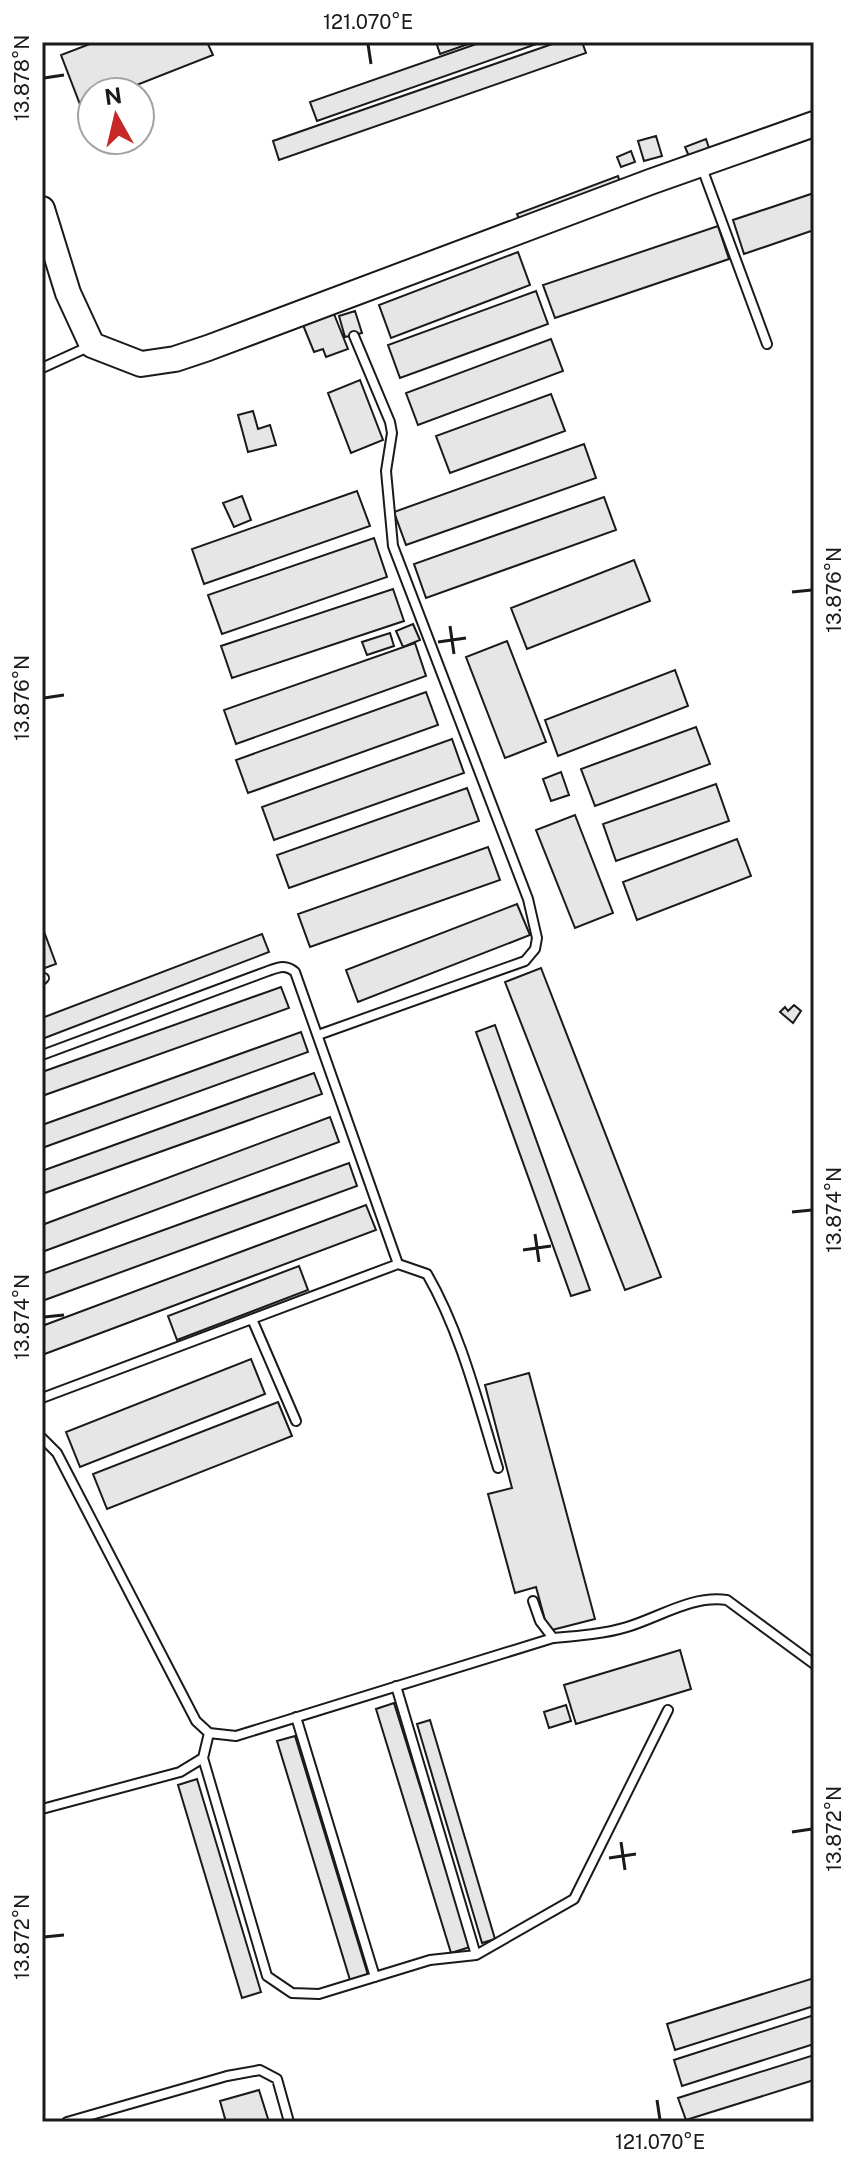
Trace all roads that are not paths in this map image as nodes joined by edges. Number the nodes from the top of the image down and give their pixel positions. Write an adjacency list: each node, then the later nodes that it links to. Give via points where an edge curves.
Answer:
1 (814, 124): 2 (street)
2 (700, 164): 5 (lane); 6 (street, via 175,359 141,364)
3 (42, 209): 6 (street, via 68,293)
4 (354, 336): 8 (lane, via 390,422 386,471 393,546 528,899 537,938 525,961)
5 (767, 344)
6 (92, 345): 7 (lane)
7 (42, 368)
8 (318, 1035): 9 (lane, via 295,972 282,966); 10 (lane)
9 (42, 1055)
10 (398, 1264): 11 (lane); 15 (lane, via 427,1274 437,1292)
11 (252, 1319): 12 (lane); 13 (lane)
12 (42, 1398)
13 (296, 1421)
14 (42, 1438): 22 (lane, via 57,1453 196,1721)
15 (498, 1468)
16 (533, 1601): 17 (lane)
17 (553, 1638): 18 (lane, via 623,1628 712,1597 727,1600); 19 (lane)
18 (814, 1664)
19 (396, 1686): 21 (lane); 25 (lane)
20 (668, 1710): 25 (lane, via 574,1899)
21 (296, 1717): 22 (lane, via 236,1736); 26 (lane)
22 (209, 1733): 23 (lane)
23 (203, 1758): 24 (lane, via 180,1772); 26 (lane, via 267,1976 292,1993 319,1994)
24 (42, 1809)
25 (476, 1955): 26 (lane, via 430,1960)
26 (375, 1977)
27 (67, 2122): 28 (lane, via 260,2070 277,2079)
28 (289, 2122)

